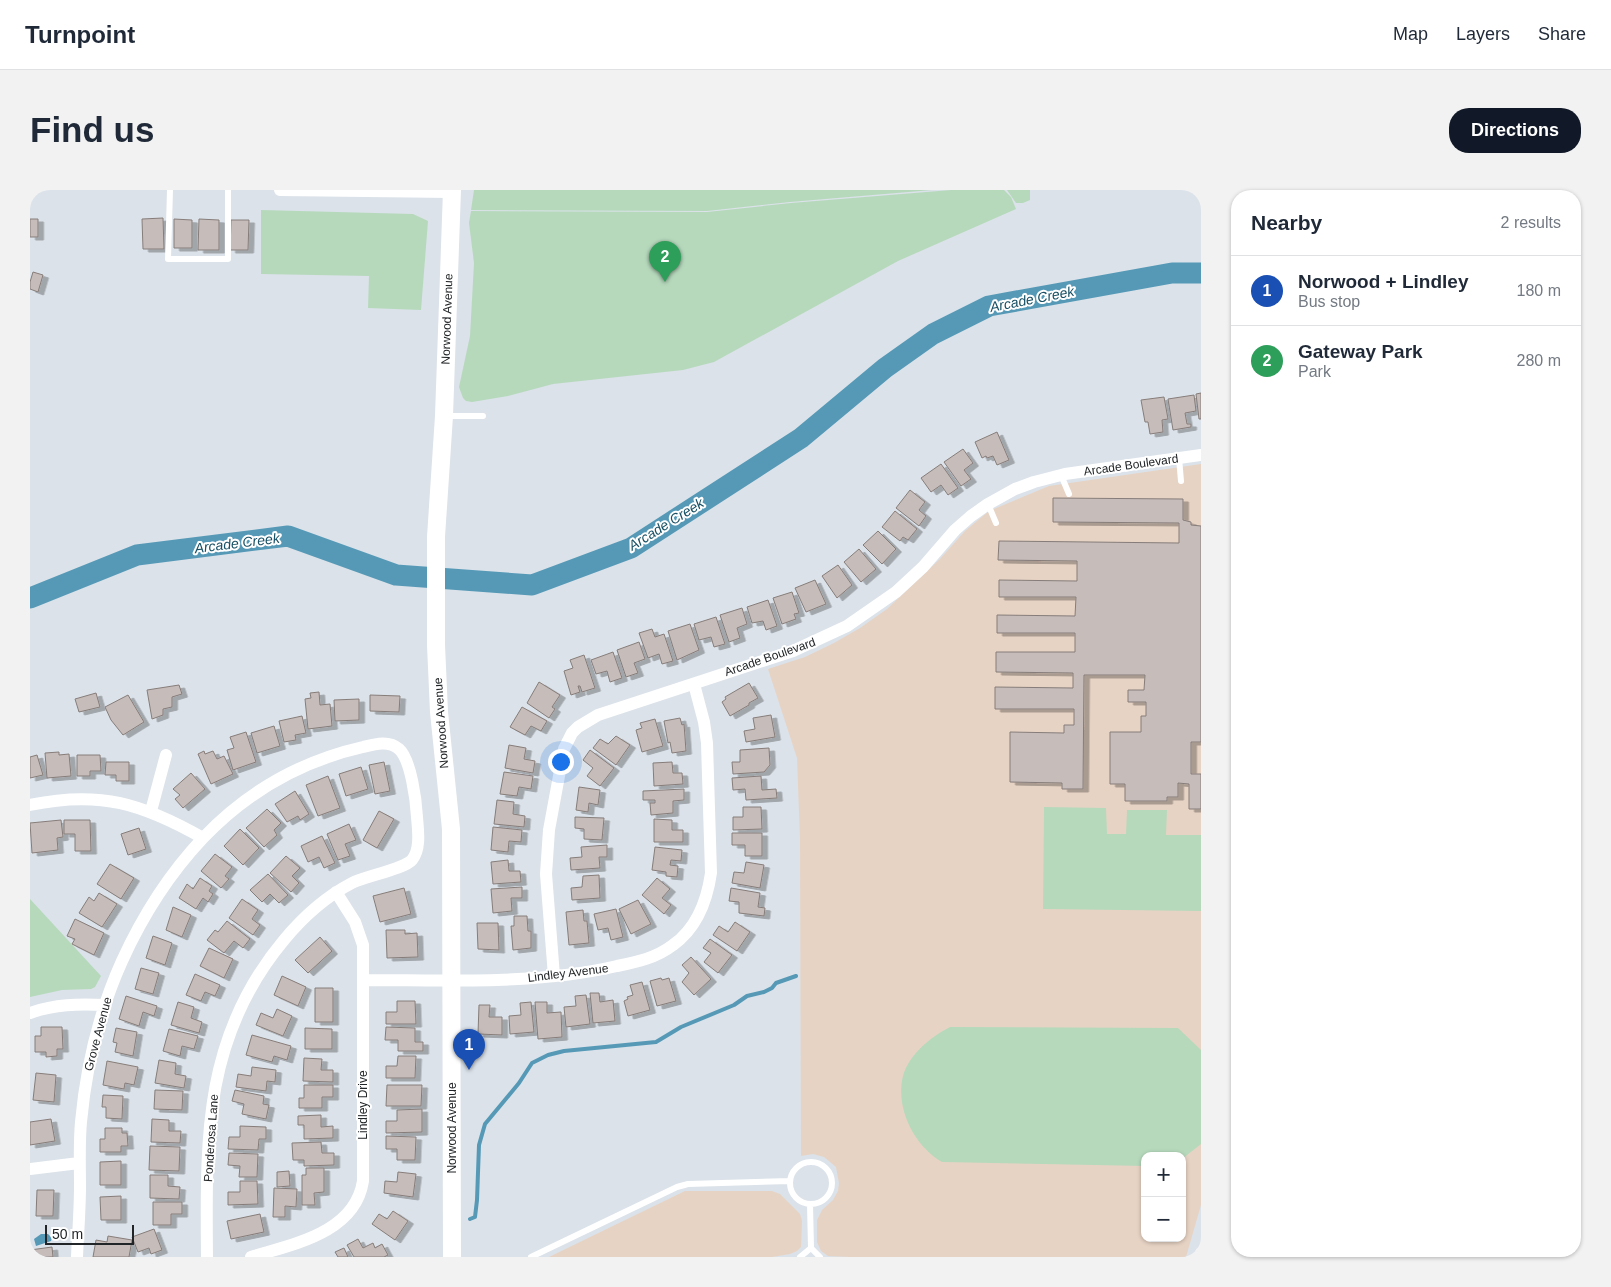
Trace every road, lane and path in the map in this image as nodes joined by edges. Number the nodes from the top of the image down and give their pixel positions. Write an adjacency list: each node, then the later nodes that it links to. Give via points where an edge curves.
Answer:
1 (170, 190): 2 (lane, via 168,259 228,259)
2 (228, 190)
3 (280, 190): 4 (street)
4 (364, 190): 5 (street)
5 (452, 191): 6 (main road, Norwood Avenue)
6 (444, 416): 7 (lane); 23 (main road, Norwood Avenue, via 436,538 436,628 439,712 450,829)
7 (483, 416)
8 (1201, 455): 9 (street, Arcade Boulevard)
9 (1179, 458): 10 (street, Arcade Boulevard); 11 (lane)
10 (1061, 475): 12 (lane); 13 (street, Arcade Boulevard, via 1015,489)
11 (1181, 481)
12 (1069, 494)
13 (988, 504): 14 (lane); 15 (street, Arcade Boulevard, via 955,530 896,592 847,626 793,651)
14 (996, 523)
15 (694, 684): 21 (street, Arcade Boulevard, via 598,715 578,727 567,741 546,852); 21 (street, Lindley Avenue, via 704,722 708,764 711,873 703,906 686,934 659,954 591,972)
16 (166, 755): 18 (street)
17 (30, 805): 18 (street, via 75,799 97,800)
18 (151, 811): 19 (street)
19 (203, 838): 20 (street, Ponderosa Lane, via 242,803 297,769 347,750 387,743 400,750 408,764 417,814 416,853 405,865); 24 (street, Grove Avenue, via 169,881 142,924 122,961)
20 (336, 892): 22 (street, Lindley Drive, via 359,929 363,945); 33 (street, Ponderosa Lane, via 307,915 263,967 236,1017 224,1048 211,1104 208,1138)
21 (554, 976): 23 (street, Lindley Avenue)
22 (363, 980): 23 (street, Lindley Avenue); 34 (street, Lindley Drive, via 363,1181 359,1198 344,1218 312,1238)
23 (452, 980): 35 (main road, Norwood Avenue)
24 (105, 1005): 25 (street, via 61,1005); 26 (street, Grove Avenue, via 86,1082)
25 (30, 1013)
26 (79, 1163): 27 (street); 32 (street, Grove Avenue)
27 (30, 1168)
28 (790, 1181): 29 (lane, via 797,1199); 29 (lane, via 793,1172 804,1163 815,1162 828,1170 832,1180 831,1191 824,1200); 36 (lane, via 682,1186)
29 (810, 1204): 30 (lane)
30 (811, 1248): 37 (lane); 38 (lane)
31 (1201, 1253): 39 (street)
32 (77, 1257)
33 (207, 1257)
34 (251, 1257)
35 (452, 1257)
36 (531, 1257)
37 (800, 1257)
38 (820, 1257)
39 (1200, 1257)

